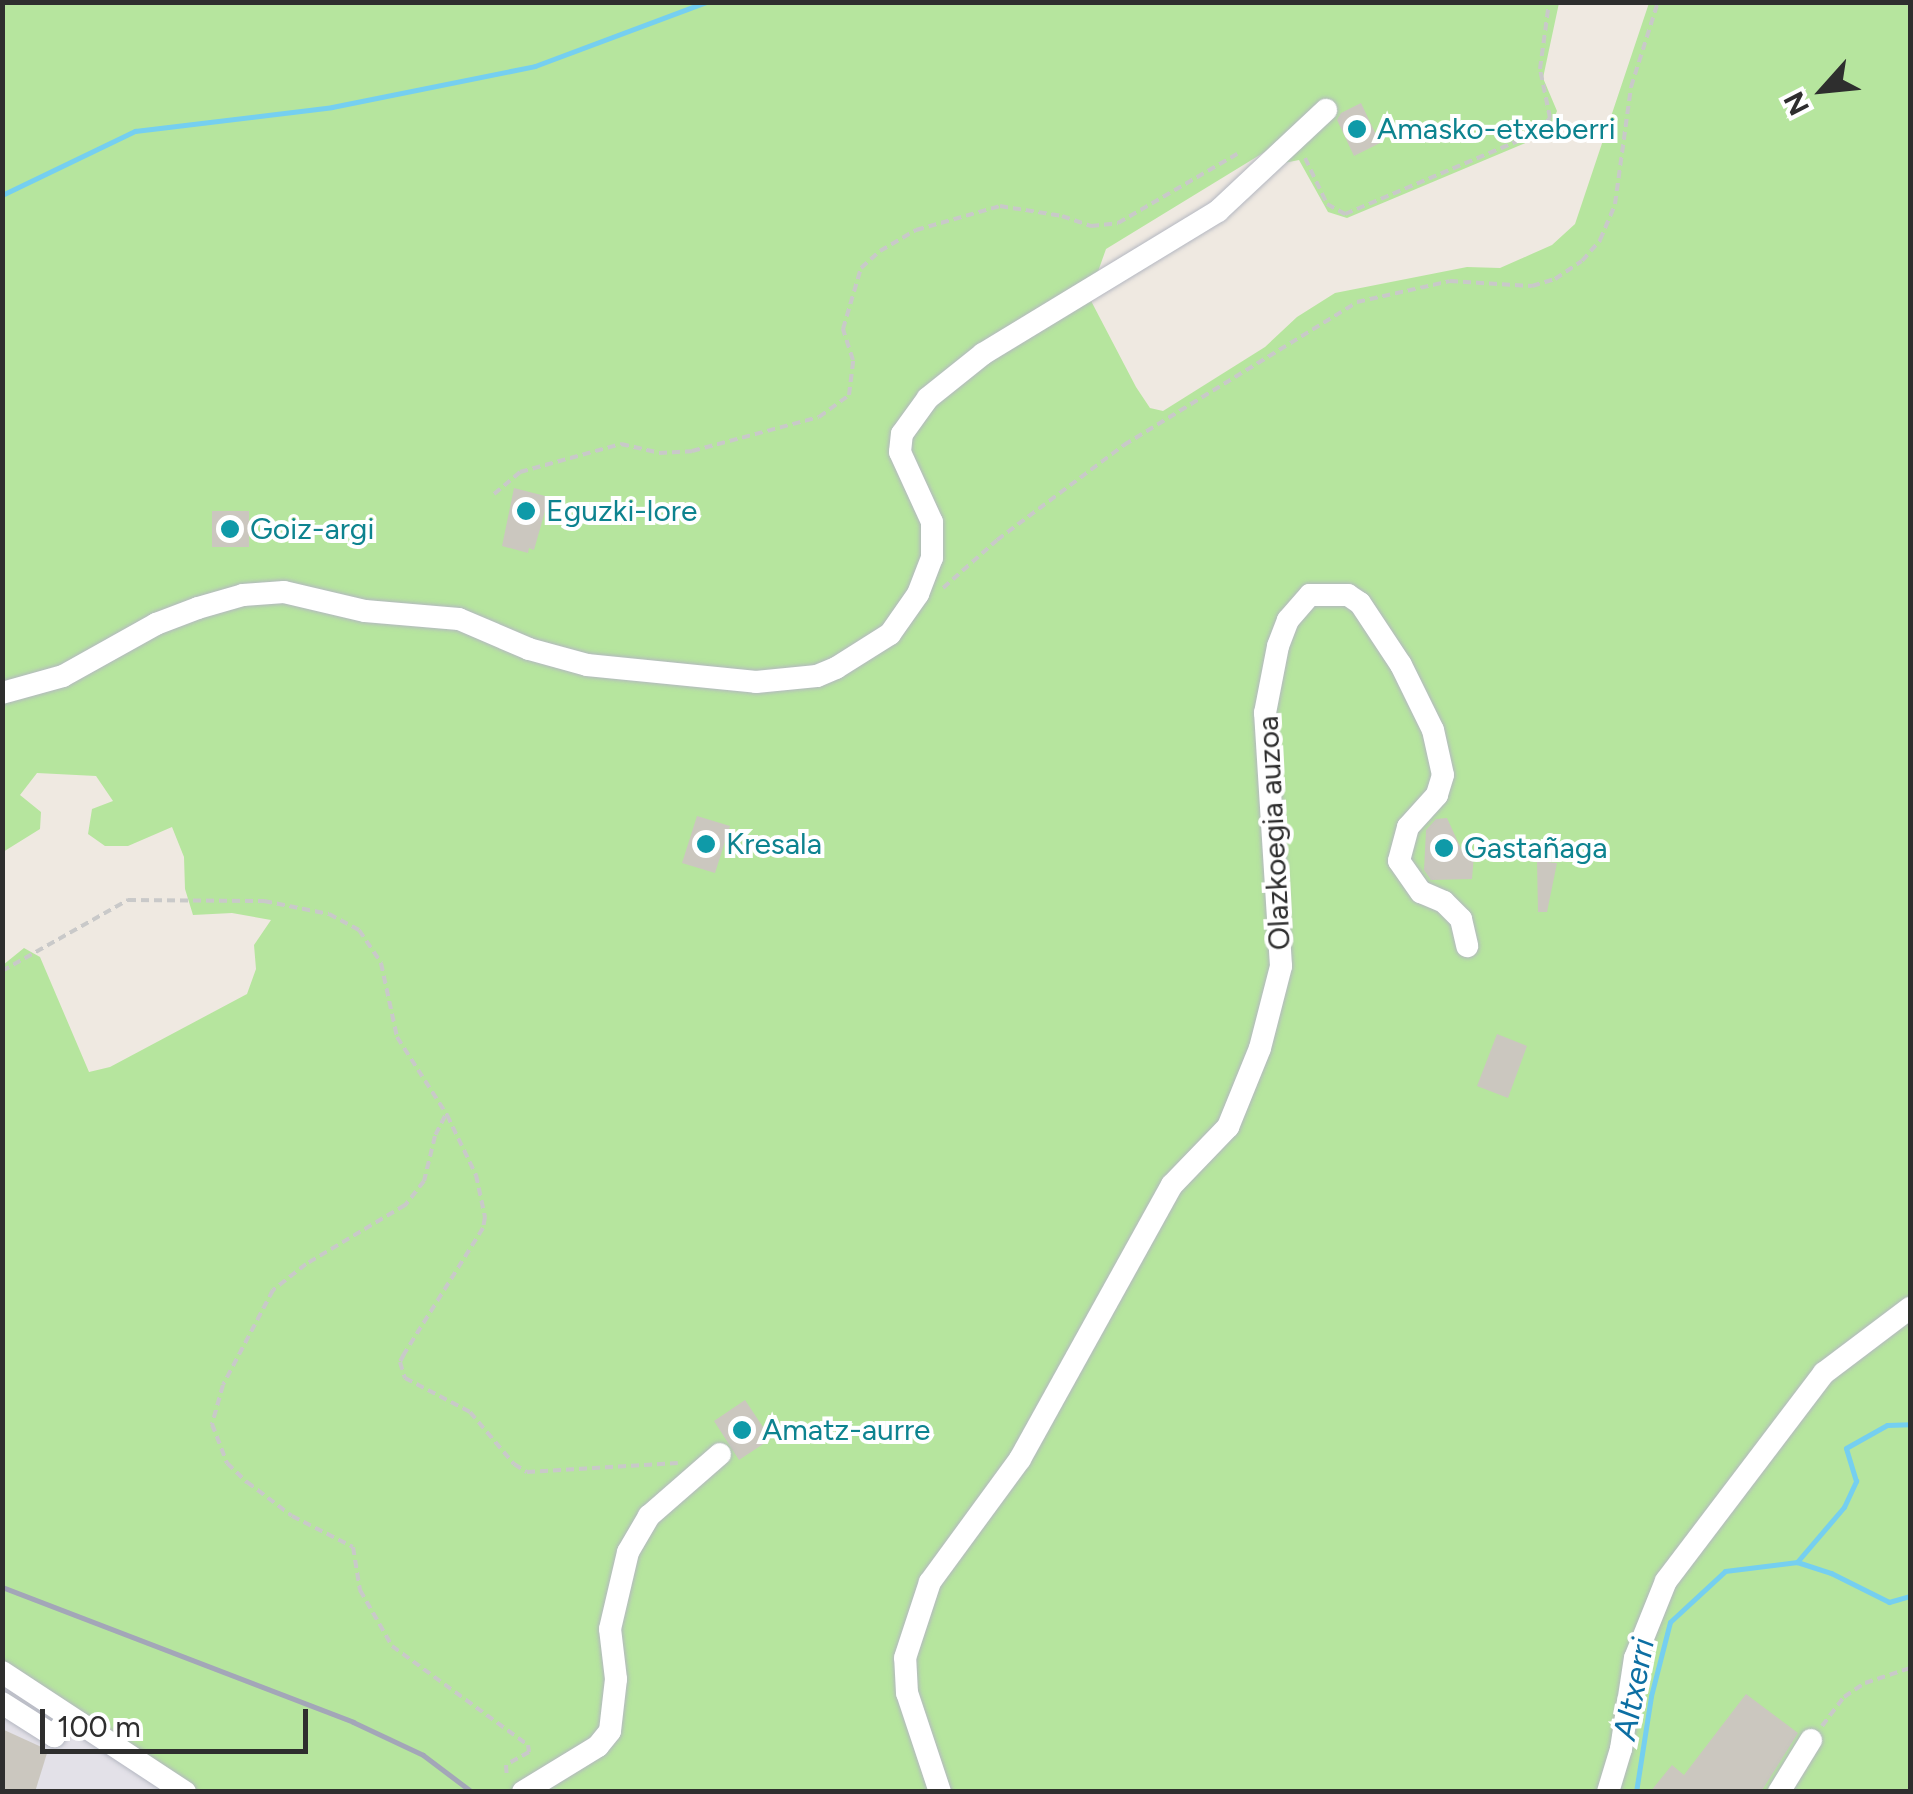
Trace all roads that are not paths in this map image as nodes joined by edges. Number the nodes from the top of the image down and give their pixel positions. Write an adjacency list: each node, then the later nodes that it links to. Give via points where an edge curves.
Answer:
1 (1326, 110): 2 (street, via 1218,211 984,354 928,398 902,434 900,452 932,522 932,558 918,594 890,634 836,668 756,682 587,665 459,619 365,611 284,592 198,608 63,676)
2 (2, 693)
3 (1467, 946): 12 (street, Olazkoegia auzoa, via 1461,919 1421,892 1400,861 1408,828 1438,794 1443,774 1433,730 1360,602 1348,595 1310,595 1288,620 1278,646 1266,713 1281,966 1260,1048 1228,1127 1172,1185 1020,1459 930,1582 905,1658 907,1693)
4 (1910, 1308): 13 (street, via 1824,1372 1666,1581 1638,1646)
5 (720, 1454): 10 (street, via 648,1516 628,1552 610,1629 616,1679 610,1731 598,1746)
6 (2, 1672): 8 (street)
7 (2, 1703): 8 (street, via 54,1736)
8 (68, 1718): 11 (street)
9 (1811, 1740): 14 (street)
10 (518, 1789)
11 (185, 1792)
12 (940, 1792)
13 (1608, 1792)
14 (1779, 1792)

